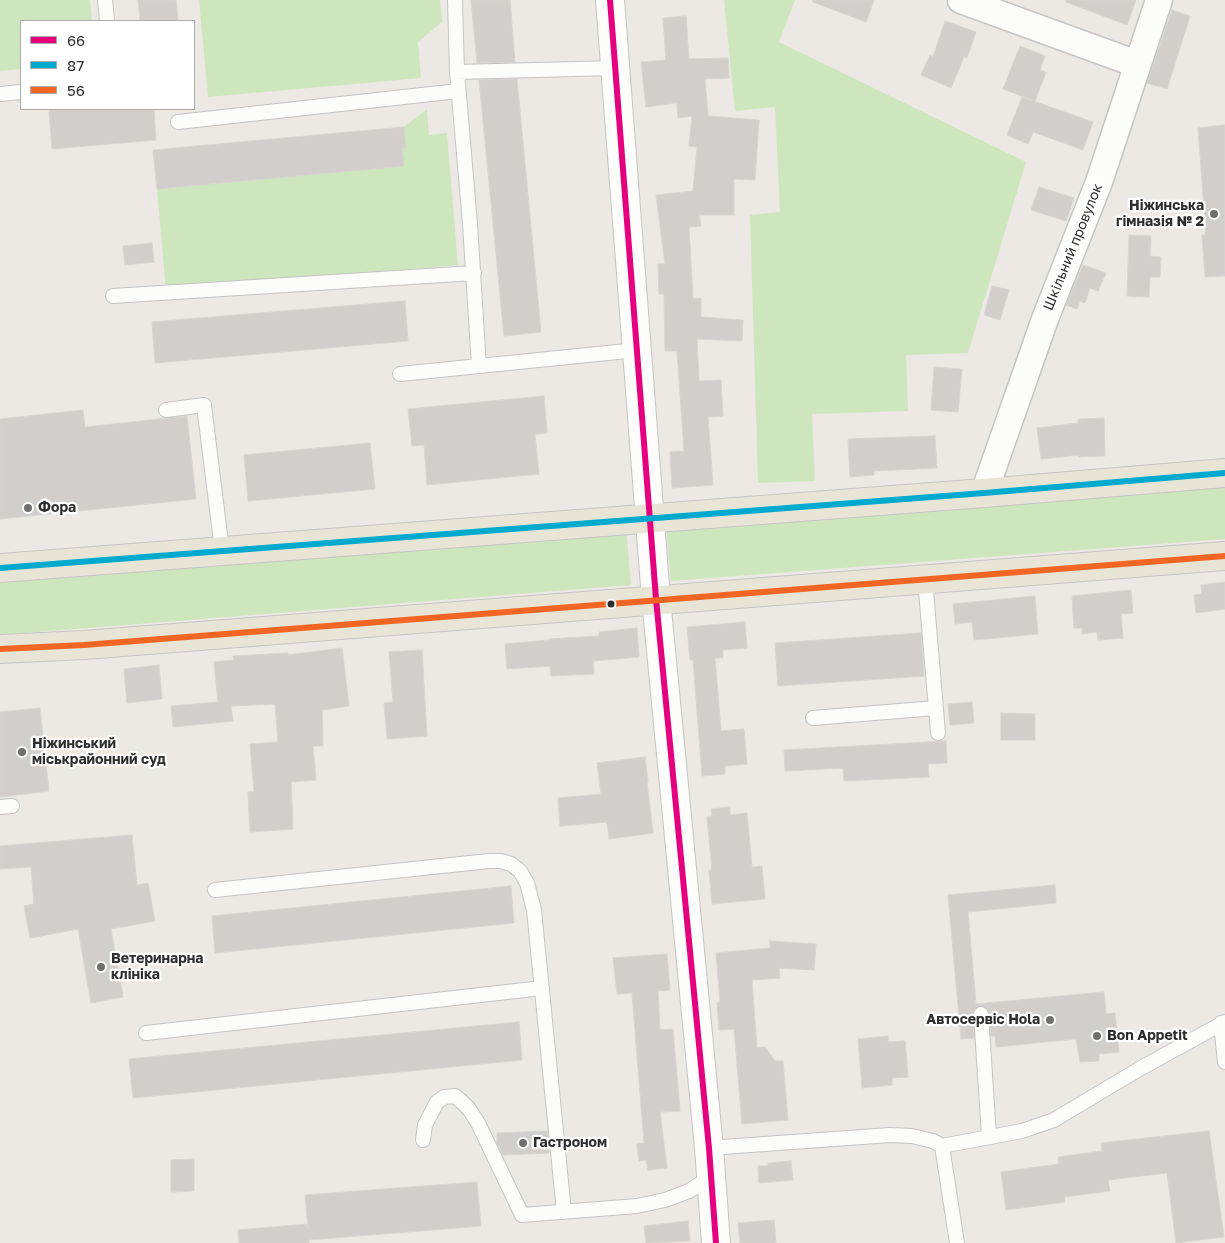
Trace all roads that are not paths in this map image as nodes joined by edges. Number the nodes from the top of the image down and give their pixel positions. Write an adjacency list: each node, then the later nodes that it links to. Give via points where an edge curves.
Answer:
1 (105, 0): 6 (lane)
2 (455, 0): 9 (lane)
3 (610, 0): 8 (street)
4 (961, 0): 7 (street)
5 (1158, 0): 7 (street, Шкільний провулок)
6 (107, 20)
7 (1137, 64): 21 (street, Шкільний провулок, via 1099,182 1045,319)
8 (615, 68): 9 (lane); 16 (street)
9 (457, 72): 10 (lane)
10 (458, 91): 13 (lane); 14 (lane)
11 (20, 92): 12 (lane)
12 (0, 94)
13 (178, 122)
14 (474, 273): 15 (lane); 17 (lane)
15 (113, 296)
16 (637, 350): 17 (lane); 22 (street)
17 (479, 366): 18 (lane)
18 (400, 374)
19 (166, 410): 23 (lane, via 204,405)
20 (1225, 473): 21 (main road)
21 (984, 493): 22 (main road)
22 (650, 518): 23 (main road); 27 (street)
23 (222, 550): 25 (main road)
24 (1225, 556): 26 (main road)
25 (0, 568)
26 (925, 579): 27 (main road); 29 (lane)
27 (656, 599): 28 (main road); 41 (street)
28 (0, 649)
29 (936, 708): 30 (lane); 31 (lane)
30 (813, 718)
31 (938, 733)
32 (215, 890): 33 (lane, via 502,861 520,872 527,884 534,910)
33 (542, 988): 36 (lane); 43 (lane)
34 (980, 1014): 38 (lane)
35 (1223, 1023): 37 (lane); 38 (lane, via 1054,1120 1022,1131)
36 (146, 1033)
37 (1225, 1062)
38 (989, 1136): 40 (lane)
39 (423, 1140): 43 (lane, via 437,1102 444,1097 455,1096 478,1123 522,1215)
40 (942, 1146): 41 (lane, via 912,1136 890,1135); 45 (lane)
41 (709, 1148): 42 (street)
42 (711, 1178): 43 (lane, via 665,1200 637,1206); 44 (street)
43 (564, 1212)
44 (716, 1243)
45 (957, 1243)

